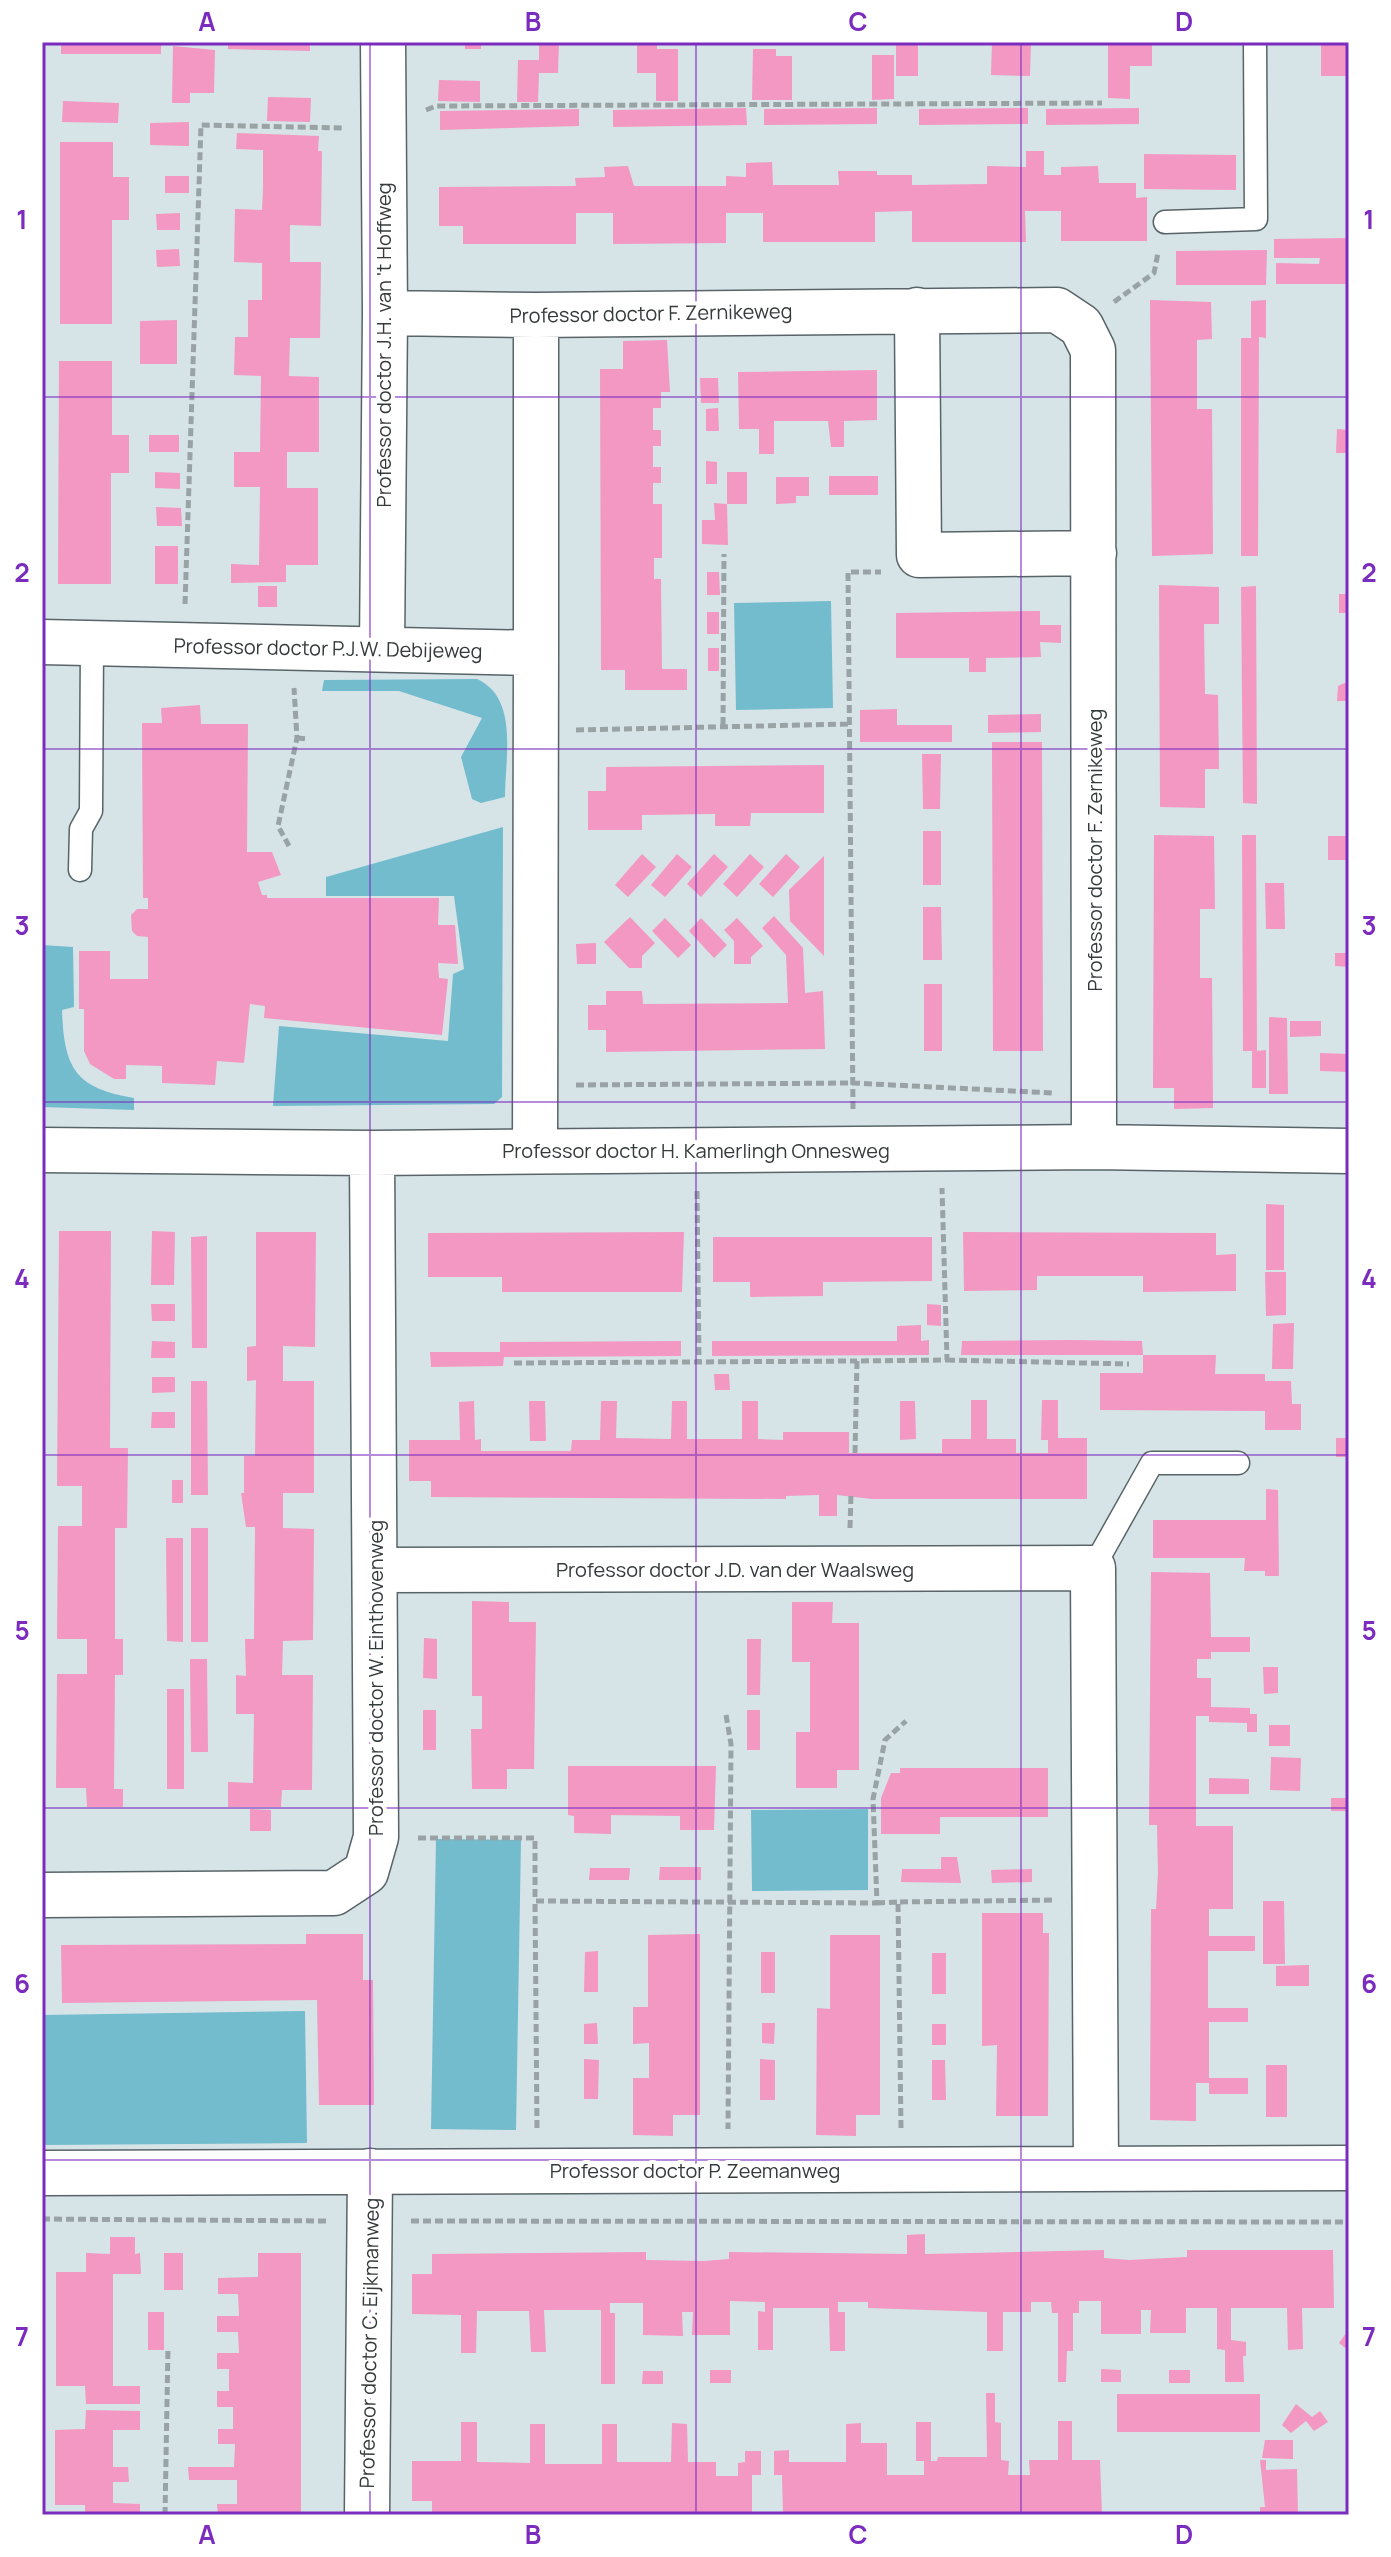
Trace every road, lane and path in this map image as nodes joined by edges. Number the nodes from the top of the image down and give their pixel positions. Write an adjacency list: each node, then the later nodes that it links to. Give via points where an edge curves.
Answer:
1 (383, 42): 4 (street, Professor doctor J.H. van 't Hoffweg)
2 (1255, 42): 5 (lane, via 1256,219)
3 (1102, 103): 4 (path, via 436,106)
4 (381, 129): 7 (street, Professor doctor J.H. van 't Hoffweg); 15 (path, via 201,125)
5 (1165, 222): 9 (path, via 1154,273)
6 (917, 310): 8 (street, Professor doctor F. Zernikeweg); 9 (street, Professor doctor F. Zernikeweg, via 1057,310); 12 (street)
7 (385, 313): 8 (street, Professor doctor F. Zernikeweg); 17 (street, Professor doctor J.H. van 't Hoffweg)
8 (536, 315): 18 (street)
9 (1081, 326): 10 (street, Professor doctor F. Zernikeweg, via 1093,350)
10 (1094, 553): 12 (street); 28 (street, Professor doctor F. Zernikeweg)
11 (724, 554): 20 (path)
12 (919, 555): 19 (path, via 902,572 848,572)
13 (42, 642): 14 (street, Professor doctor P.J.W. Debijeweg)
14 (92, 643): 15 (street, Professor doctor P.J.W. Debijeweg); 25 (lane, via 91,811 81,829)
15 (183, 645): 16 (street, Professor doctor P.J.W. Debijeweg)
16 (293, 647): 17 (street, Professor doctor P.J.W. Debijeweg); 22 (path)
17 (382, 648): 18 (street, Professor doctor P.J.W. Debijeweg)
18 (536, 653): 21 (street)
19 (850, 724): 20 (path); 26 (path)
20 (723, 725): 21 (path)
21 (535, 732): 27 (street)
22 (297, 738): 23 (path); 24 (path, via 278,826)
23 (308, 739)
24 (289, 846)
25 (80, 870)
26 (853, 1083): 27 (path); 28 (path); 33 (path)
27 (535, 1086): 30 (street)
28 (1094, 1095): 29 (street, Professor doctor F. Zernikeweg)
29 (1094, 1147): 34 (street, Professor doctor H. Kamerlingh Onnesweg); 35 (street, Professor doctor H. Kamerlingh Onnesweg)
30 (535, 1149): 31 (street, Professor doctor H. Kamerlingh Onnesweg); 36 (street, Professor doctor H. Kamerlingh Onnesweg)
31 (696, 1149): 33 (street, Professor doctor H. Kamerlingh Onnesweg); 39 (path)
32 (42, 1150): 36 (street, Professor doctor H. Kamerlingh Onnesweg)
33 (851, 1150): 34 (street, Professor doctor H. Kamerlingh Onnesweg)
34 (940, 1150): 37 (path)
35 (1349, 1151)
36 (372, 1153): 45 (street, Professor doctor W. Einthovenweg)
37 (947, 1360): 38 (path); 41 (path)
38 (857, 1361): 39 (path); 42 (path)
39 (699, 1362): 40 (path)
40 (514, 1363)
41 (1129, 1364)
42 (855, 1453)
43 (1238, 1463): 44 (lane, via 1152,1463)
44 (1093, 1568): 45 (street, Professor doctor J.D. van der Waalsweg); 50 (street)
45 (376, 1570): 48 (street, Professor doctor W. Einthovenweg)
46 (726, 1715): 51 (path, via 731,1744)
47 (906, 1721): 54 (path, via 885,1740 873,1799)
48 (376, 1837): 49 (street, Professor doctor W. Einthovenweg, via 366,1872 334,1893); 52 (path, via 535,1838)
49 (42, 1895)
50 (1095, 1899): 53 (path); 57 (street)
51 (730, 1900): 52 (path); 54 (path); 58 (path)
52 (535, 1901): 60 (path)
53 (898, 1902): 54 (path); 56 (path)
54 (877, 1903)
55 (1349, 2168): 57 (street, Professor doctor P. Zeemanweg)
56 (902, 2169): 57 (street, Professor doctor P. Zeemanweg); 58 (street, Professor doctor P. Zeemanweg)
57 (1096, 2169)
58 (727, 2170): 60 (street, Professor doctor P. Zeemanweg)
59 (370, 2171): 60 (street, Professor doctor P. Zeemanweg); 61 (street, Professor doctor P. Zeemanweg); 63 (street, Professor doctor C. Eijkmanweg)
60 (537, 2171): 64 (path)
61 (42, 2173)
62 (42, 2219): 63 (path)
63 (370, 2221): 64 (path); 68 (street, Professor doctor C. Eijkmanweg)
64 (537, 2221): 65 (path)
65 (1349, 2222)
66 (168, 2347): 67 (path)
67 (165, 2515)
68 (367, 2515)

